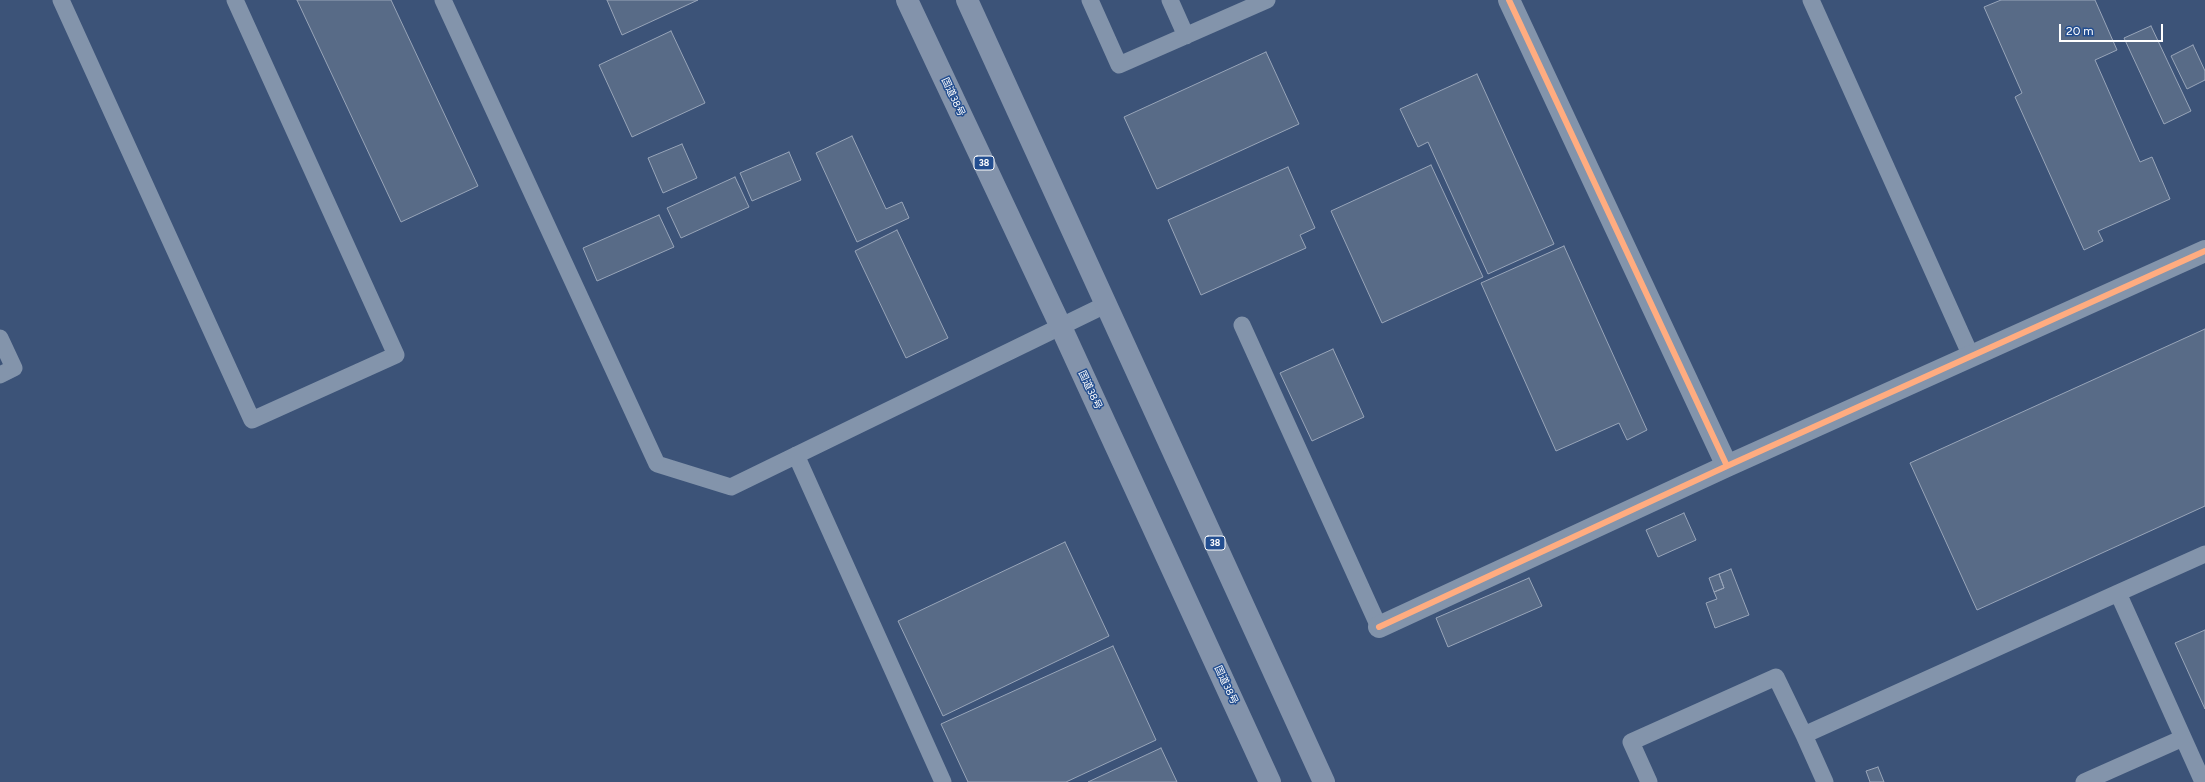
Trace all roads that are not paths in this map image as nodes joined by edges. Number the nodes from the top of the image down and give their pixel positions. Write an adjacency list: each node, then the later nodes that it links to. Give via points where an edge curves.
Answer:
1 (61, 0): 2 (lane, via 252,420 396,355)
2 (235, 0)
3 (443, 0): 19 (lane, via 657,464 731,487)
4 (908, 0): 15 (highway, 国道38号 / 38)
5 (966, 0): 13 (highway, 38)
6 (1090, 0): 11 (lane, via 1119,65)
7 (1170, 0): 11 (lane)
8 (1267, 0): 11 (lane)
9 (1509, 0): 20 (street)
10 (1811, 0): 17 (lane)
11 (1186, 36)
12 (2205, 251): 17 (street)
13 (1107, 304): 15 (lane); 28 (highway, 38)
14 (1242, 325): 23 (lane)
15 (1061, 326): 19 (lane); 27 (highway, 国道38号 / 38)
16 (0, 338): 18 (lane, via 14,368)
17 (1971, 356): 20 (street)
18 (0, 375)
19 (796, 455): 26 (lane)
20 (1727, 466): 23 (street)
21 (2205, 554): 22 (lane)
22 (2118, 593): 24 (lane); 25 (lane)
23 (1379, 627)
24 (1804, 735): 29 (lane, via 1776,677 1631,742); 30 (lane)
25 (2183, 738): 31 (lane); 32 (lane)
26 (943, 782)
27 (1270, 782)
28 (1324, 782)
29 (1649, 782)
30 (1825, 782)
31 (2084, 782)
32 (2203, 782)

